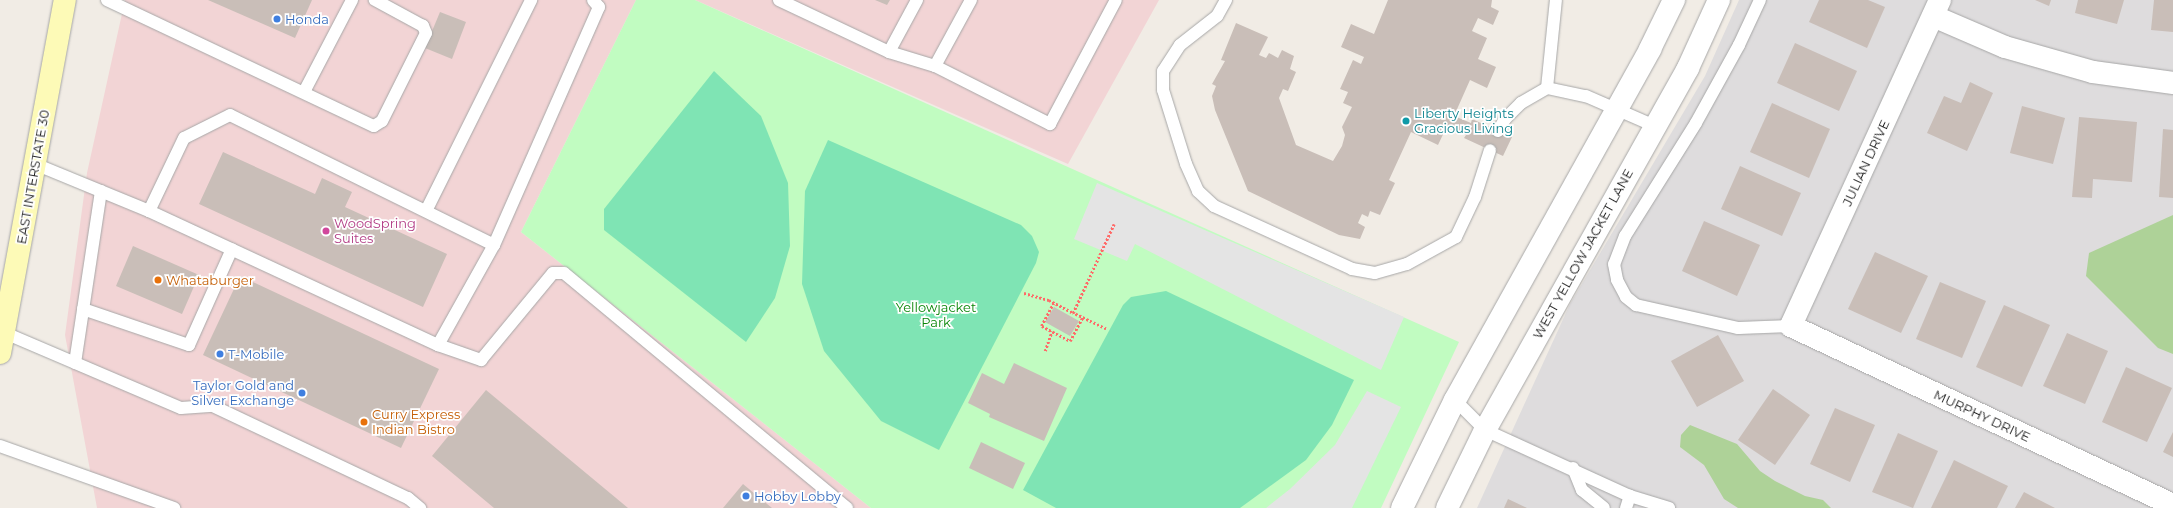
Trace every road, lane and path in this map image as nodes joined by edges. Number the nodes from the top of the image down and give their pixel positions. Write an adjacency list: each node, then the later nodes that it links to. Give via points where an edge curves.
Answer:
1 (65, 0): 26 (main road, EAST INTERSTATE 30)
2 (107, 0): 21 (lane)
3 (352, 0): 21 (lane)
4 (376, 0): 21 (lane, via 423,26 426,33 382,121 374,126)
5 (531, 0): 29 (lane)
6 (593, 0): 31 (lane, via 599,7)
7 (779, 0): 17 (lane)
8 (917, 0): 17 (lane)
9 (971, 0): 18 (lane)
10 (1116, 0): 18 (lane, via 1050,124)
11 (1226, 0): 25 (lane, via 1216,16 1180,45 1163,71 1163,90 1186,164 1198,191 1214,206 1352,269 1374,273 1407,264 1456,237 1475,197)
12 (1556, 0): 20 (lane)
13 (1674, 0): 22 (street)
14 (1719, 0): 23 (street, WEST YELLOW JACKET LANE, via 1688,68)
15 (1760, 0): 38 (lane, via 1696,123 1625,236 1614,264 1617,280 1626,297 1636,305 1738,328)
16 (1937, 8): 19 (street, via 2005,47 2093,72); 38 (street, JULIAN DRIVE)
17 (889, 52): 18 (lane)
18 (936, 66)
19 (2173, 83)
20 (1547, 88): 22 (lane, via 1586,96); 24 (lane, via 1522,103 1504,119)
21 (304, 92)
22 (1617, 109): 23 (lane); 45 (street)
23 (1655, 126): 46 (street, WEST YELLOW JACKET LANE)
24 (1498, 131)
25 (1490, 150)
26 (35, 164): 27 (lane); 41 (main road, EAST INTERSTATE 30)
27 (101, 191): 28 (lane); 35 (lane)
28 (150, 211): 29 (lane, via 184,138 230,115); 32 (lane)
29 (426, 211): 31 (lane)
30 (1114, 224): 36 (path)
31 (494, 245): 42 (lane)
32 (232, 249): 35 (lane, via 189,345); 42 (lane)
33 (1024, 293): 34 (path)
34 (1054, 303): 36 (path); 40 (path, via 1042,326)
35 (83, 309): 44 (lane)
36 (1073, 313): 37 (path)
37 (1082, 318): 39 (path); 40 (path, via 1070,340)
38 (1791, 326): 51 (street, MURPHY DRIVE)
39 (1106, 329)
40 (1052, 331): 43 (path)
41 (3, 343): 44 (lane)
42 (438, 345): 54 (lane, via 481,360 553,273 564,273)
43 (1045, 352)
44 (75, 363): 53 (lane, via 181,408 213,406 408,498)
45 (1455, 400): 46 (lane); 55 (street)
46 (1485, 430): 48 (lane); 56 (street, WEST YELLOW JACKET LANE)
47 (0, 446): 50 (lane)
48 (1573, 468): 49 (lane); 57 (lane, via 1582,490)
49 (1630, 496): 58 (lane); 59 (lane)
50 (157, 505): 52 (lane)
51 (2173, 505)
52 (174, 508)
53 (420, 508)
54 (847, 508)
55 (1402, 508)
56 (1447, 508)
57 (1604, 508)
58 (1626, 508)
59 (1669, 508)

